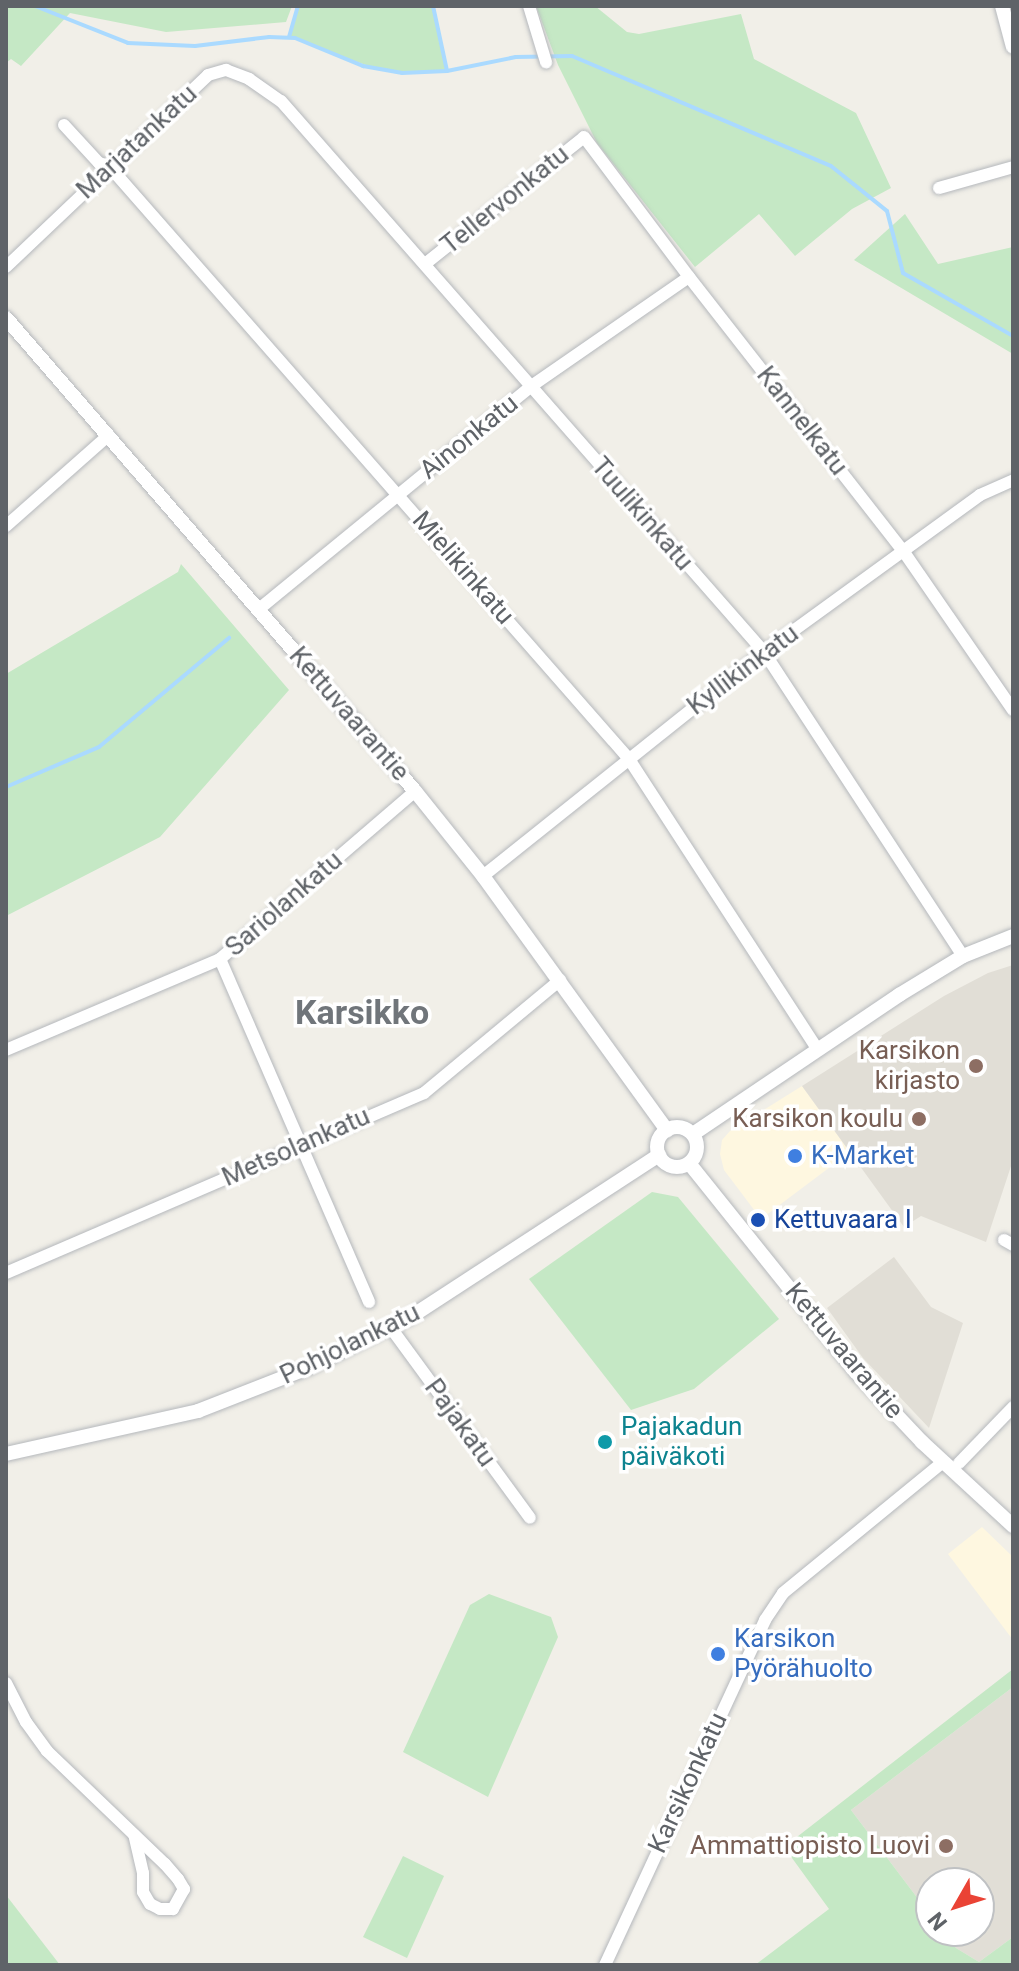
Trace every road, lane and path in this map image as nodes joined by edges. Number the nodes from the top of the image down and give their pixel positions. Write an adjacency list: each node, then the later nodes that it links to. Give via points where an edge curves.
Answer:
1 (529, 6): 4 (street)
2 (1002, 6): 3 (street)
3 (1013, 47)
4 (546, 62)
5 (281, 101): 8 (street, Marjatankatu, via 226,70 208,75); 11 (street, Tuulikinkatu)
6 (64, 125): 8 (street, Mielikinkatu, via 99,163)
7 (584, 137): 11 (street, Tellervonkatu); 13 (street, Kannelkatu)
8 (109, 166): 12 (street, Marjatankatu); 18 (street, Mielikinkatu)
9 (1013, 167): 10 (street)
10 (939, 188)
11 (425, 264): 15 (street, Tuulikinkatu)
12 (6, 267)
13 (689, 277): 15 (street, Ainonkatu); 20 (street, Kannelkatu)
14 (6, 318): 16 (street, Kettuvaarantie)
15 (530, 387): 18 (street, Ainonkatu); 22 (street, Tuulikinkatu)
16 (109, 435): 19 (street); 21 (street, Kettuvaarantie)
17 (1013, 480): 20 (street, Kyllikinkatu, via 980,495)
18 (398, 494): 21 (street, Ainonkatu); 24 (street, Mielikinkatu)
19 (6, 526)
20 (904, 552): 22 (street, Kyllikinkatu); 23 (street, Kannelkatu)
21 (259, 609): 25 (street, Kettuvaarantie)
22 (764, 652): 24 (street, Kyllikinkatu); 28 (street, Tuulikinkatu)
23 (1013, 710)
24 (629, 759): 26 (street, Kyllikinkatu); 31 (street, Mielikinkatu)
25 (415, 791): 26 (street, Kettuvaarantie); 29 (street, Sariolankatu)
26 (483, 876): 30 (street, Kettuvaarantie)
27 (1013, 936): 28 (street)
28 (963, 956): 31 (street)
29 (220, 959): 32 (street, Sariolankatu); 35 (street)
30 (560, 980): 33 (street, Kettuvaarantie); 35 (street, Metsolankatu, via 437,1085)
31 (817, 1049): 34 (street)
32 (6, 1050)
33 (667, 1130): 34 (street, via 681,1127); 36 (street, via 660,1138)
34 (693, 1134): 37 (street, via 697,1149)
35 (301, 1146): 38 (street, Metsolankatu); 39 (street)
36 (659, 1155): 37 (street, via 672,1166); 40 (street, Pohjolankatu)
37 (689, 1163): 43 (street, Kettuvaarantie, via 857,1373)
38 (6, 1273)
39 (369, 1302)
40 (391, 1328): 42 (street, Pohjolankatu, via 198,1411); 45 (street, Pajakatu)
41 (1013, 1407): 44 (street)
42 (6, 1454)
43 (943, 1462): 46 (street, Kettuvaarantie); 49 (street, Karsikonkatu, via 783,1593 758,1634)
44 (959, 1463)
45 (530, 1518)
46 (1013, 1526)
47 (6, 1683): 48 (street, via 47,1751)
48 (134, 1835): 48 (street, via 143,1892 150,1904 173,1909 184,1889)
49 (612, 1946): 50 (street, Karsikonkatu); 51 (street)
50 (605, 1965)
51 (617, 1965)

